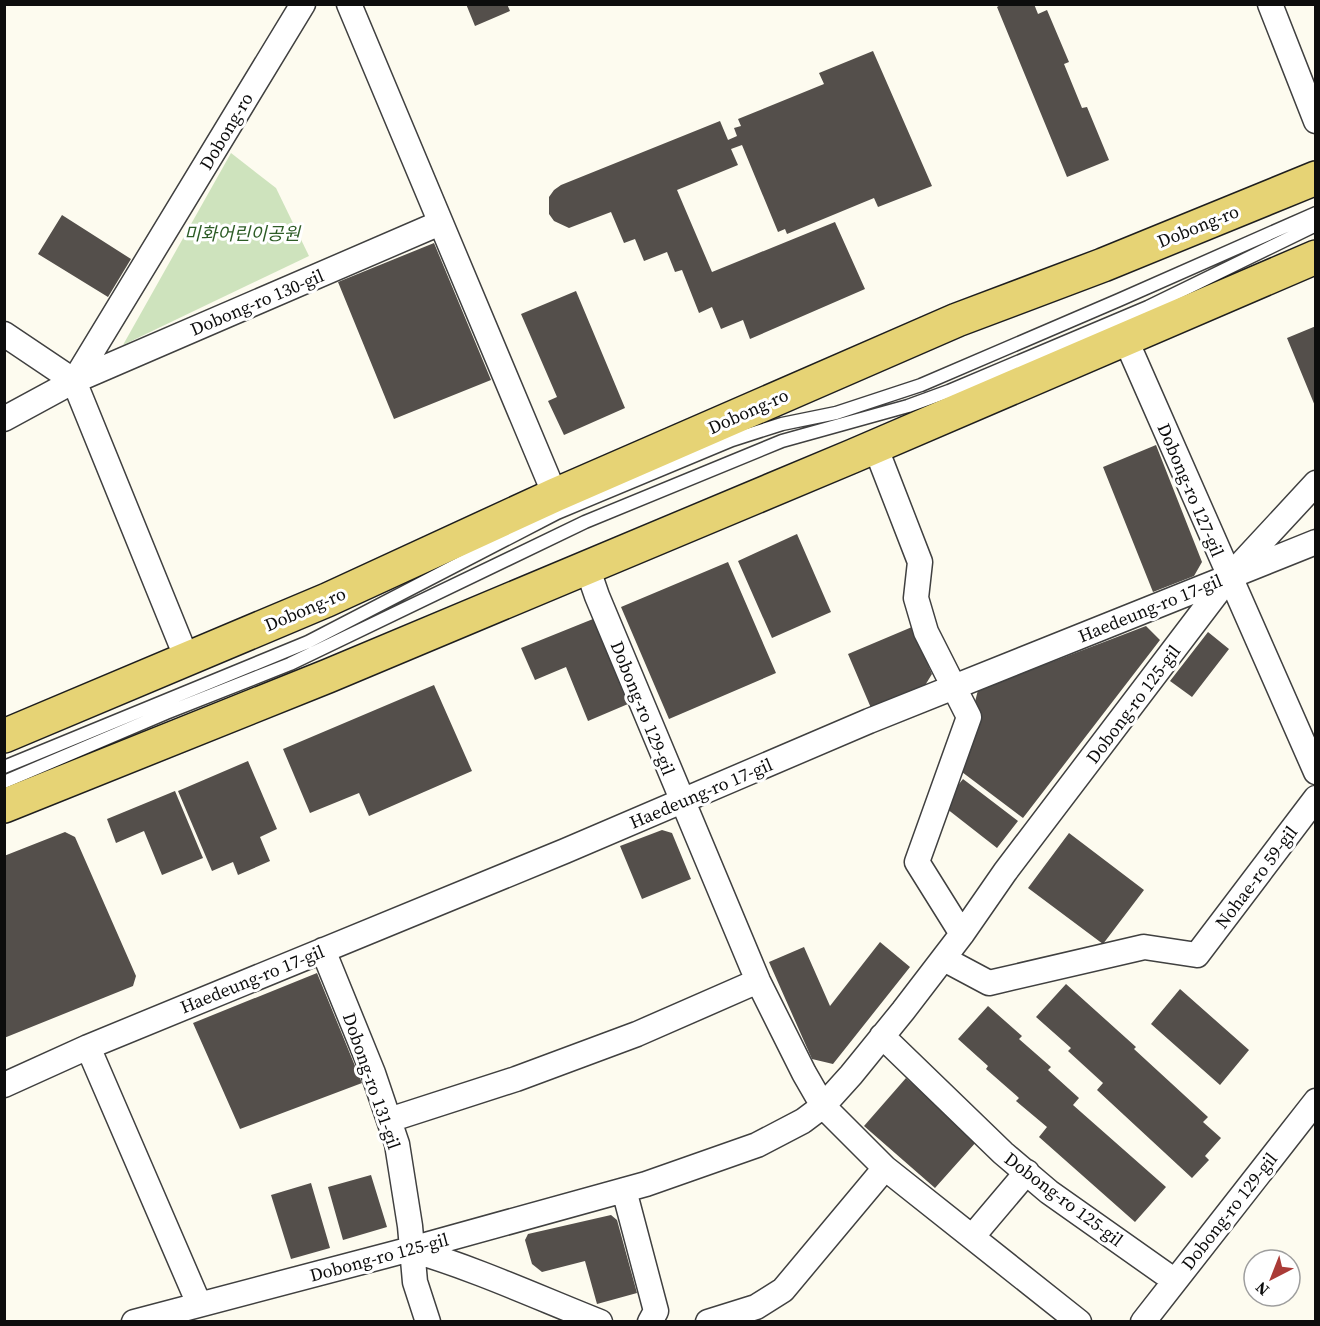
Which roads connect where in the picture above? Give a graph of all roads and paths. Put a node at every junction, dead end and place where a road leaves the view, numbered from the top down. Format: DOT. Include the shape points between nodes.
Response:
graph roads {
  1 [pos="303,4"];
  2 [pos="349,4"];
  3 [pos="1270,4"];
  4 [pos="1316,121"];
  5 [pos="1316,178"];
  6 [pos="1316,213"];
  7 [pos="440,223"];
  8 [pos="1316,225"];
  9 [pos="1316,257"];
  10 [pos="4,334"];
  11 [pos="1125,338"];
  12 [pos="74,381"];
  13 [pos="4,419"];
  14 [pos="875,446"];
  15 [pos="1316,483"];
  16 [pos="555,495"];
  17 [pos="1316,542"];
  18 [pos="587,567"];
  19 [pos="1228,577"];
  20 [pos="187,659"];
  21 [pos="955,686"];
  22 [pos="4,736"];
  23 [pos="4,767"];
  24 [pos="1316,772"];
  25 [pos="4,782"];
  26 [pos="1316,798"];
  27 [pos="682,801"];
  28 [pos="4,806"];
  29 [pos="962,934"];
  30 [pos="323,950"];
  31 [pos="944,958"];
  32 [pos="758,981"];
  33 [pos="882,1036"];
  34 [pos="88,1047"];
  35 [pos="4,1085"];
  36 [pos="1316,1101"];
  37 [pos="823,1106"];
  38 [pos="388,1120"];
  39 [pos="885,1168"];
  40 [pos="1027,1172"];
  41 [pos="624,1190"];
  42 [pos="972,1237"];
  43 [pos="411,1249"];
  44 [pos="1175,1281"];
  45 [pos="199,1304"];
  46 [pos="134,1322"];
  47 [pos="428,1322"];
  48 [pos="600,1322"];
  49 [pos="650,1322"];
  50 [pos="708,1322"];
  51 [pos="1079,1322"];
  52 [pos="1143,1322"];
  1 -- 12 [label="street, Dobong-ro"];
  2 -- 7 [label="street"];
  3 -- 4 [label="street"];
  5 -- 16 [label="main road, Dobong-ro" via="957,320"];
  6 -- 23 [label="lane" via="921,385 836,413 732,440 557,513 308,642"];
  7 -- 12 [label="street, Dobong-ro 130-gil"];
  7 -- 16 [label="street"];
  8 -- 25 [label="lane" via="1148,307 949,391 782,441 585,522 290,663"];
  9 -- 11 [label="main road"];
  10 -- 12 [label="street"];
  11 -- 14 [label="main road"];
  11 -- 19 [label="street, Dobong-ro 127-gil"];
  12 -- 13 [label="street"];
  12 -- 20 [label="street"];
  14 -- 18 [label="main road"];
  14 -- 21 [label="street" via="920,562 916,597 926,632"];
  15 -- 19 [label="street, Dobong-ro 125-gil"];
  16 -- 20 [label="main road, Dobong-ro" via="327,600"];
  17 -- 19 [label="street, Haedeung-ro 17-gil"];
  18 -- 27 [label="street, Dobong-ro 129-gil"];
  18 -- 28 [label="main road"];
  19 -- 21 [label="street, Haedeung-ro 17-gil"];
  19 -- 24 [label="street, Dobong-ro 127-gil"];
  19 -- 29 [label="street, Dobong-ro 125-gil"];
  20 -- 22 [label="main road, Dobong-ro"];
  21 -- 27 [label="street, Haedeung-ro 17-gil"];
  21 -- 29 [label="street" via="969,717 917,861"];
  26 -- 31 [label="street, Nohae-ro 59-gil" via="1197,955 1144,947 989,983"];
  27 -- 30 [label="street, Haedeung-ro 17-gil"];
  27 -- 32 [label="street, Dobong-ro 129-gil"];
  29 -- 31 [label="street, Dobong-ro 125-gil"];
  30 -- 34 [label="street, Haedeung-ro 17-gil"];
  30 -- 38 [label="street, Dobong-ro 131-gil"];
  31 -- 33 [label="street, Dobong-ro 125-gil"];
  32 -- 37 [label="street, Dobong-ro 129-gil"];
  32 -- 38 [label="street" via="638,1034"];
  33 -- 37 [label="street, Dobong-ro 125-gil"];
  33 -- 40 [label="street, Dobong-ro 125-gil"];
  34 -- 35 [label="street, Haedeung-ro 17-gil"];
  34 -- 45 [label="street"];
  36 -- 44 [label="street, Dobong-ro 129-gil"];
  37 -- 39 [label="street, Dobong-ro 129-gil"];
  37 -- 41 [label="street, Dobong-ro 125-gil" via="757,1145"];
  38 -- 43 [label="street, Dobong-ro 131-gil" via="397,1144"];
  39 -- 42 [label="street, Dobong-ro 129-gil"];
  39 -- 50 [label="street" via="783,1290 756,1307"];
  40 -- 42 [label="street"];
  40 -- 44 [label="street, Dobong-ro 125-gil"];
  41 -- 43 [label="street, Dobong-ro 125-gil"];
  41 -- 49 [label="street" via="656,1311"];
  42 -- 51 [label="street, Dobong-ro 129-gil"];
  43 -- 45 [label="street, Dobong-ro 125-gil"];
  43 -- 47 [label="street, Dobong-ro 131-gil" via="415,1282"];
  43 -- 48 [label="street" via="453,1262"];
  44 -- 52 [label="street, Dobong-ro 129-gil"];
  45 -- 46 [label="street, Dobong-ro 125-gil"];
}
